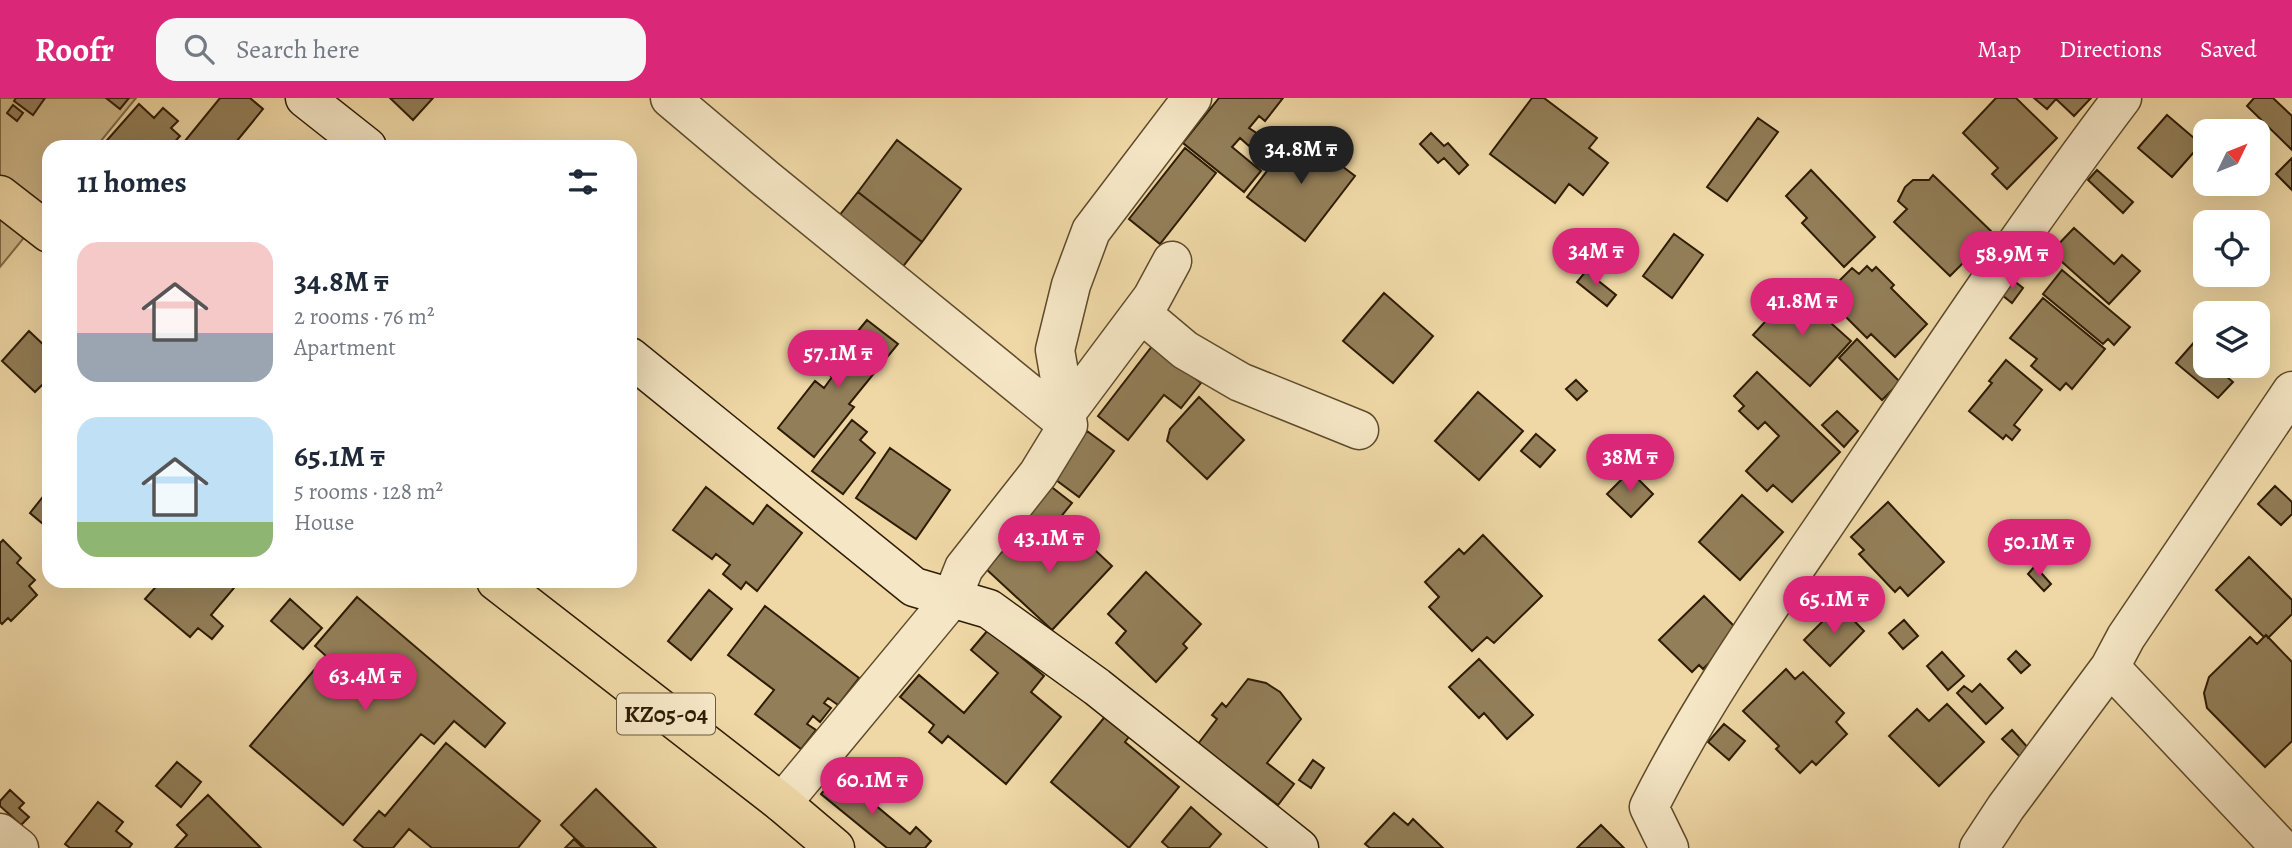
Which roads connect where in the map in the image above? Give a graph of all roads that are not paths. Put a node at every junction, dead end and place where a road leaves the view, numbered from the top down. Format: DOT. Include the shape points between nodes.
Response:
graph roads {
  1 [pos="305,98"];
  2 [pos="670,98"];
  3 [pos="1192,98"];
  4 [pos="2122,98"];
  5 [pos="358,140"];
  6 [pos="0,195"];
  7 [pos="42,228"];
  8 [pos="1172,261"];
  9 [pos="1141,313"];
  10 [pos="637,363"];
  11 [pos="2292,391"];
  12 [pos="1067,419"];
  13 [pos="1359,430"];
  14 [pos="505,588"];
  15 [pos="952,598"];
  16 [pos="2110,667"];
  17 [pos="782,803"];
  18 [pos="0,833"];
  19 [pos="19,848"];
  20 [pos="835,848"];
  21 [pos="1299,848"];
  22 [pos="1668,848"];
  23 [pos="1979,848"];
  24 [pos="2281,848"];
  1 -- 5 [label="street"];
  2 -- 12 [label="street"];
  3 -- 12 [label="street" via="1091,231 1071,285 1055,350"];
  4 -- 22 [label="street" via="2064,174 1742,646 1671,763 1649,807"];
  6 -- 7 [label="main road"];
  8 -- 9 [label="street"];
  9 -- 12 [label="street"];
  9 -- 13 [label="street" via="1185,350 1240,382"];
  10 -- 15 [label="street" via="914,587"];
  11 -- 16 [label="street"];
  12 -- 15 [label="street" via="1038,474 964,568"];
  14 -- 17 [label="main road, KZ05-04"];
  15 -- 17 [label="street"];
  15 -- 21 [label="street" via="989,609 1097,687"];
  16 -- 23 [label="street"];
  16 -- 24 [label="street"];
  17 -- 20 [label="main road, KZ05-04"];
  18 -- 19 [label="street"];
}
